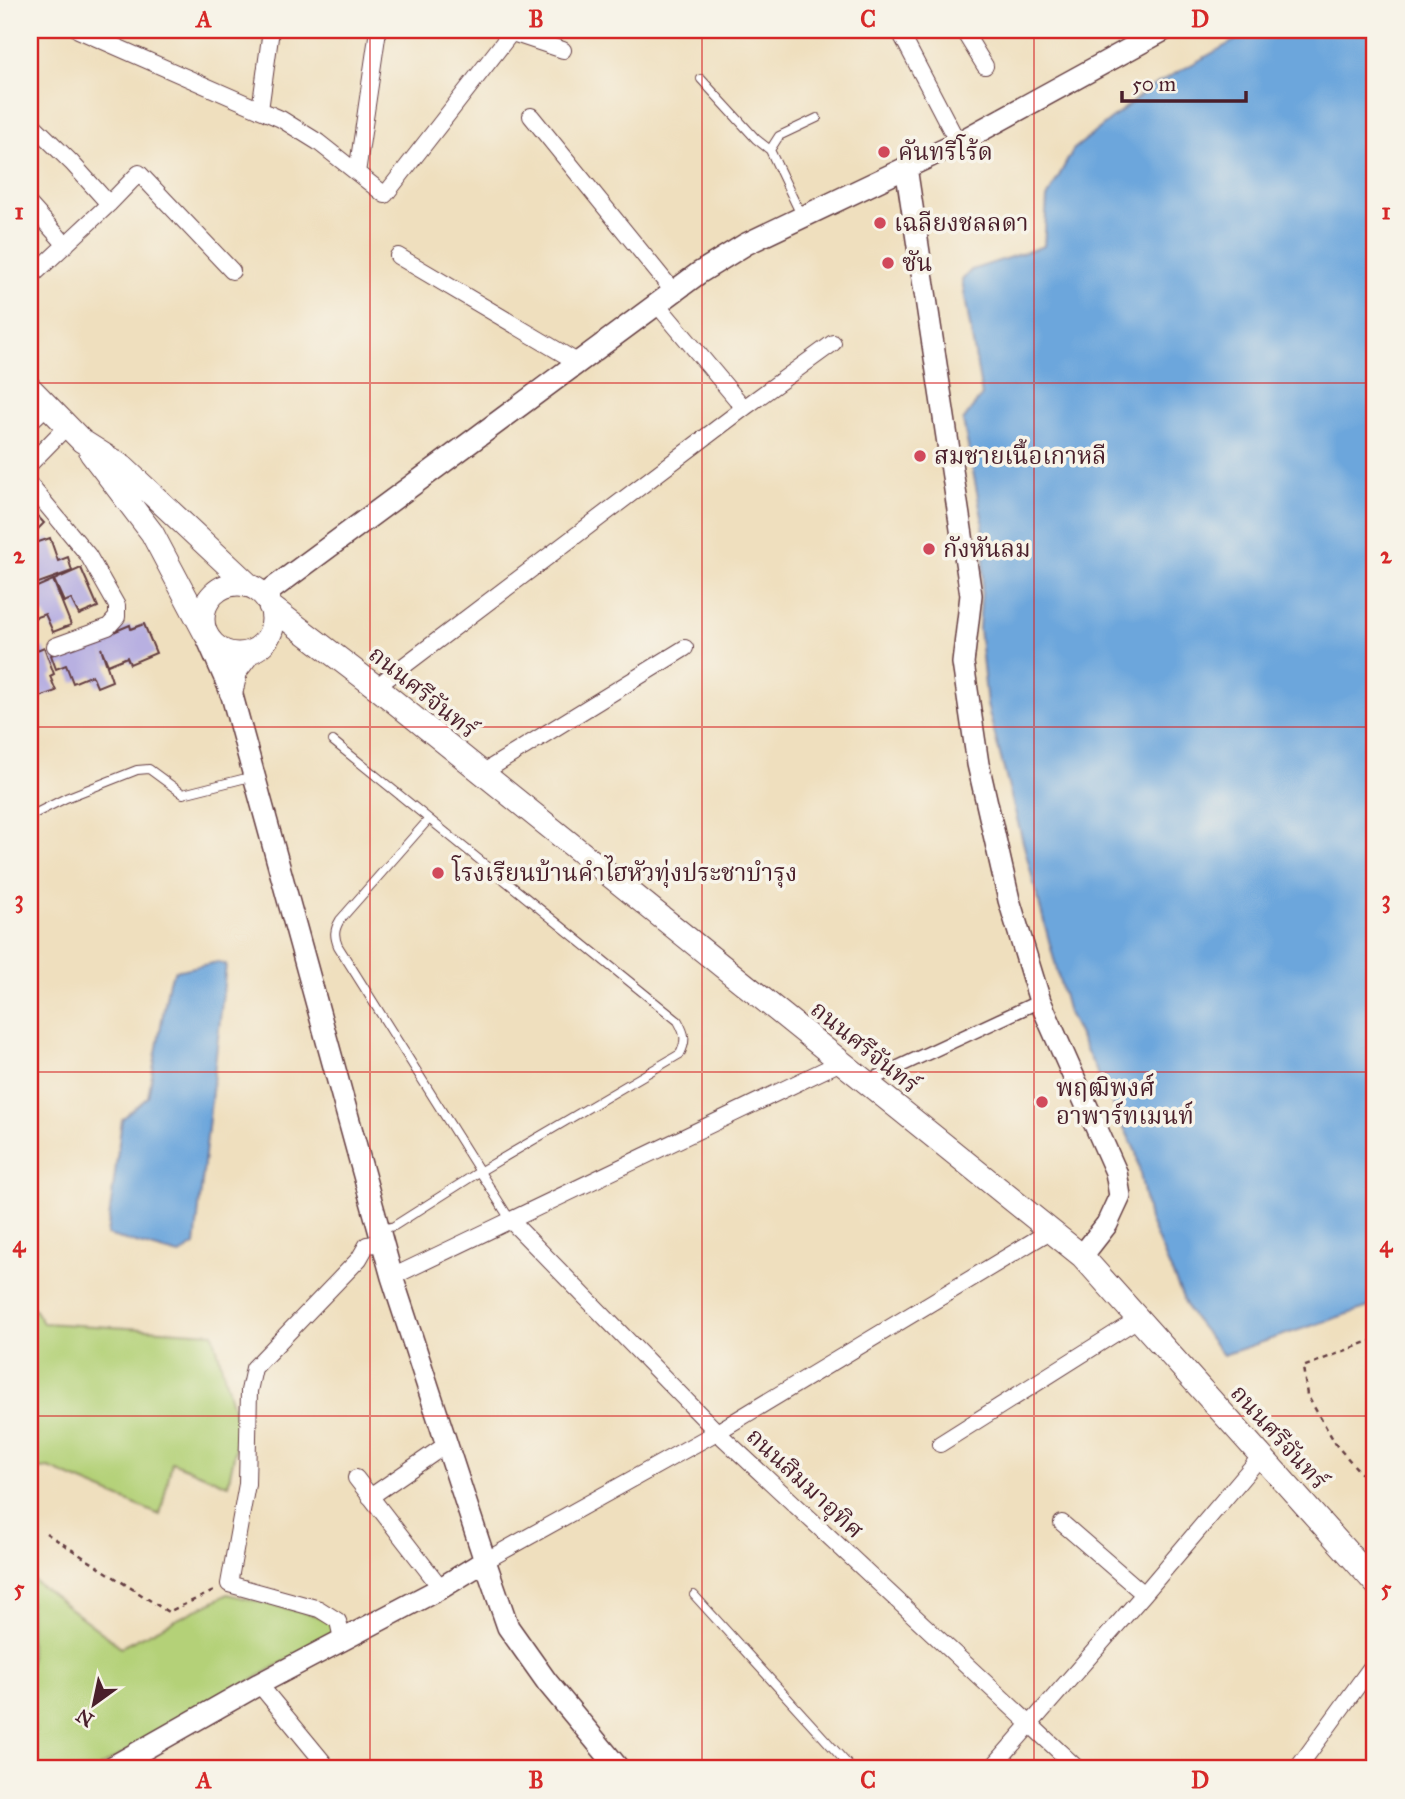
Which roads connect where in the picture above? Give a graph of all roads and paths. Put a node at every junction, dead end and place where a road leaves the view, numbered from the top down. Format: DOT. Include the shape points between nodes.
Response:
graph roads {
  1 [pos="78,30"];
  2 [pos="271,30"];
  3 [pos="377,30"];
  4 [pos="899,30"];
  5 [pos="963,30"];
  6 [pos="1164,30"];
  7 [pos="506,31"];
  8 [pos="563,50"];
  9 [pos="985,66"];
  10 [pos="701,79"];
  11 [pos="260,110"];
  12 [pos="531,116"];
  13 [pos="817,118"];
  14 [pos="30,122"];
  15 [pos="958,143"];
  16 [pos="770,149"];
  17 [pos="906,167"];
  18 [pos="357,173"];
  19 [pos="109,204"];
  20 [pos="30,205"];
  21 [pos="802,217"];
  22 [pos="66,244"];
  23 [pos="398,256"];
  24 [pos="232,271"];
  25 [pos="30,278"];
  26 [pos="664,297"];
  27 [pos="832,342"];
  28 [pos="577,362"];
  29 [pos="30,388"];
  30 [pos="47,406"];
  31 [pos="744,408"];
  32 [pos="30,422"];
  33 [pos="75,434"];
  34 [pos="30,464"];
  35 [pos="30,485"];
  36 [pos="261,596"];
  37 [pos="205,633"];
  38 [pos="270,635"];
  39 [pos="313,638"];
  40 [pos="55,646"];
  41 [pos="685,648"];
  42 [pos="248,654"];
  43 [pos="376,687"];
  44 [pos="231,692"];
  45 [pos="333,741"];
  46 [pos="482,773"];
  47 [pos="254,776"];
  48 [pos="30,816"];
  49 [pos="429,819"];
  50 [pos="1040,1001"];
  51 [pos="841,1062"];
  52 [pos="866,1082"];
  53 [pos="479,1172"];
  54 [pos="511,1221"];
  55 [pos="1050,1231"];
  56 [pos="381,1237"];
  57 [pos="1082,1256"];
  58 [pos="392,1277"];
  59 [pos="1138,1319"];
  60 [pos="1375,1339"];
  61 [pos="717,1432"];
  62 [pos="447,1444"];
  63 [pos="940,1444"];
  64 [pos="1261,1456"];
  65 [pos="356,1478"];
  66 [pos="1375,1489"];
  67 [pos="370,1497"];
  68 [pos="1062,1523"];
  69 [pos="46,1533"];
  70 [pos="485,1560"];
  71 [pos="1374,1581"];
  72 [pos="229,1584"];
  73 [pos="440,1588"];
  74 [pos="1144,1594"];
  75 [pos="694,1595"];
  76 [pos="342,1639"];
  77 [pos="1375,1662"];
  78 [pos="259,1684"];
  79 [pos="1030,1725"];
  80 [pos="109,1769"];
  81 [pos="329,1769"];
  82 [pos="619,1769"];
  83 [pos="852,1769"];
  84 [pos="991,1769"];
  85 [pos="1078,1769"];
  86 [pos="1297,1769"];
  1 -- 11 [label="street"];
  2 -- 11 [label="street"];
  3 -- 18 [label="street"];
  4 -- 15 [label="street"];
  5 -- 9 [label="street"];
  6 -- 15 [label="street"];
  7 -- 8 [label="street"];
  7 -- 18 [label="street" via="385,195"];
  10 -- 16 [label="lane"];
  11 -- 18 [label="street" via="302,130"];
  12 -- 26 [label="street"];
  13 -- 16 [label="lane" via="779,136"];
  14 -- 19 [label="street"];
  15 -- 17 [label="street"];
  16 -- 21 [label="lane"];
  17 -- 21 [label="street"];
  17 -- 50 [label="street" via="971,595 962,663 978,764 1009,900"];
  19 -- 22 [label="street"];
  19 -- 24 [label="street" via="139,173"];
  20 -- 22 [label="street"];
  21 -- 26 [label="street" via="746,244"];
  22 -- 25 [label="street"];
  23 -- 28 [label="street"];
  26 -- 28 [label="street"];
  26 -- 31 [label="street"];
  27 -- 31 [label="street"];
  28 -- 36 [label="street"];
  29 -- 30 [label="main road, ถนนศรีจันทร์"];
  30 -- 32 [label="street"];
  30 -- 33 [label="main road, ถนนศรีจันทร์"];
  31 -- 43 [label="street"];
  33 -- 34 [label="street"];
  33 -- 36 [label="main road, ถนนศรีจันทร์" via="122,467"];
  33 -- 37 [label="main road" via="152,533"];
  35 -- 40 [label="street" via="88,555 117,606 117,617 108,627"];
  36 -- 37 [label="main road" via="239,584 216,591 203,610"];
  36 -- 38 [label="main road" via="273,616"];
  36 -- 39 [label="main road, ถนนศรีจันทร์"];
  37 -- 42 [label="main road" via="218,649"];
  37 -- 44 [label="street"];
  38 -- 39 [label="main road" via="289,631"];
  38 -- 42 [label="main road"];
  39 -- 43 [label="main road, ถนนศรีจันทร์"];
  41 -- 46 [label="street"];
  42 -- 44 [label="main road" via="236,670"];
  43 -- 46 [label="main road, ถนนศรีจันทร์"];
  44 -- 47 [label="street"];
  45 -- 49 [label="lane"];
  46 -- 51 [label="main road, ถนนศรีจันทร์"];
  47 -- 48 [label="lane" via="183,794 149,769 137,770"];
  47 -- 56 [label="street"];
  49 -- 53 [label="lane" via="340,920 334,937"];
  49 -- 53 [label="lane" via="678,1021 685,1033 680,1054"];
  50 -- 52 [label="street"];
  50 -- 57 [label="street" via="1116,1172 1120,1196 1107,1224"];
  51 -- 52 [label="main road, ถนนศรีจันทร์"];
  51 -- 54 [label="street"];
  52 -- 55 [label="main road, ถนนศรีจันทร์"];
  53 -- 54 [label="lane"];
  53 -- 56 [label="lane"];
  54 -- 58 [label="street"];
  54 -- 61 [label="street, ถนนสิมมาอุทิศ"];
  55 -- 57 [label="main road, ถนนศรีจันทร์"];
  55 -- 61 [label="street"];
  56 -- 58 [label="street"];
  56 -- 72 [label="street" via="367,1245 359,1259 254,1368 249,1391 247,1484"];
  57 -- 59 [label="main road, ถนนศรีจันทร์"];
  58 -- 62 [label="street"];
  59 -- 63 [label="street"];
  59 -- 64 [label="main road, ถนนศรีจันทร์"];
  60 -- 66 [label="path" via="1303,1367 1307,1395 1331,1436"];
  61 -- 70 [label="street"];
  61 -- 79 [label="street, ถนนสิมมาอุทิศ"];
  62 -- 67 [label="street"];
  62 -- 70 [label="street"];
  64 -- 71 [label="main road, ถนนศรีจันทร์"];
  64 -- 74 [label="street"];
  65 -- 67 [label="street"];
  67 -- 73 [label="street"];
  68 -- 74 [label="street"];
  69 -- 72 [label="path" via="168,1612"];
  70 -- 73 [label="street"];
  70 -- 82 [label="street" via="508,1627"];
  72 -- 76 [label="street" via="319,1609 338,1621"];
  73 -- 76 [label="street"];
  74 -- 79 [label="street"];
  75 -- 83 [label="lane"];
  76 -- 78 [label="street"];
  77 -- 86 [label="street"];
  78 -- 80 [label="street"];
  78 -- 81 [label="street"];
  79 -- 84 [label="street"];
  79 -- 85 [label="street, ถนนสิมมาอุทิศ"];
}
